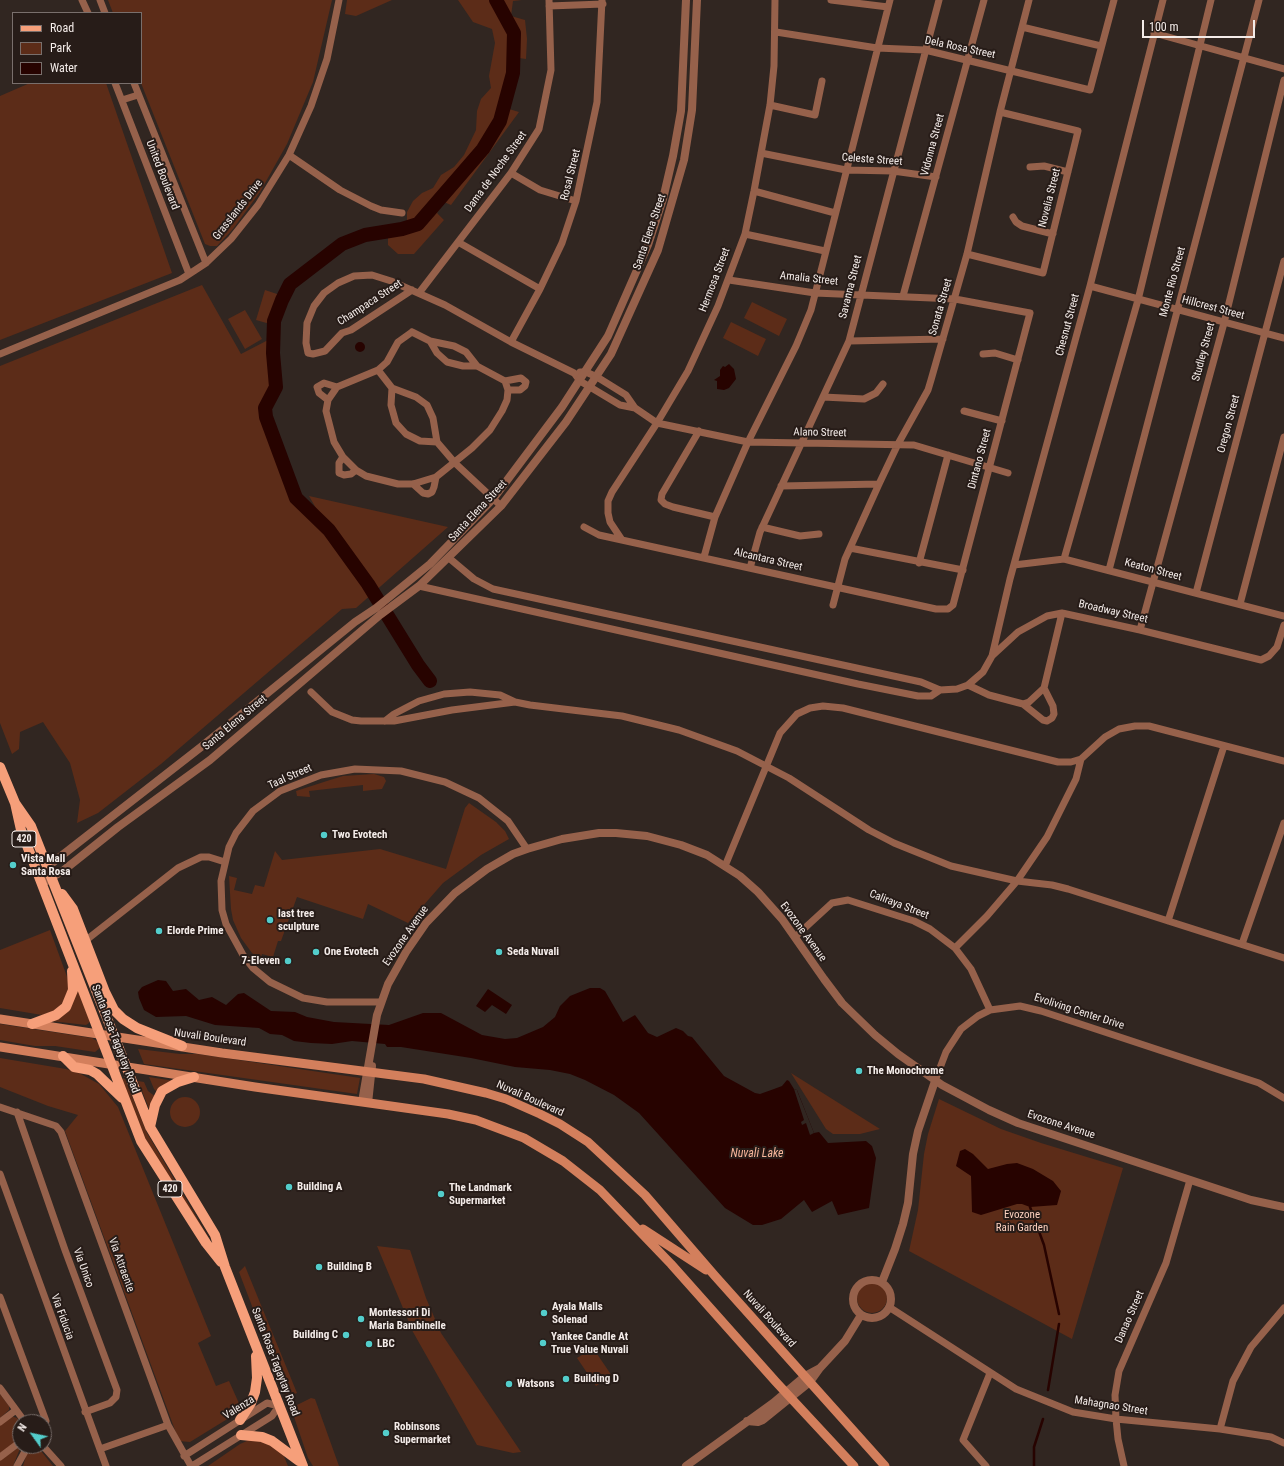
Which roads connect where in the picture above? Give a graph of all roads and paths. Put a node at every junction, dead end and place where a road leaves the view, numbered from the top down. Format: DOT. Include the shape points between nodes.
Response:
graph roads {
  1 [pos="82,0"];
  2 [pos="100,0"];
  3 [pos="338,0"];
  4 [pos="686,0"];
  5 [pos="697,0"];
  6 [pos="775,0"];
  7 [pos="831,0"];
  8 [pos="939,0"];
  9 [pos="984,0"];
  10 [pos="1029,0"];
  11 [pos="1114,0"];
  12 [pos="1163,0"];
  13 [pos="1211,0"];
  14 [pos="1259,0"];
  15 [pos="603,2"];
  16 [pos="549,3"];
  17 [pos="889,4"];
  18 [pos="88,12"];
  19 [pos="105,12"];
  20 [pos="1022,27"];
  21 [pos="776,32"];
  22 [pos="1154,33"];
  23 [pos="1199,45"];
  24 [pos="1101,46"];
  25 [pos="877,48"];
  26 [pos="925,50"];
  27 [pos="1244,57"];
  28 [pos="967,60"];
  29 [pos="1284,68"];
  30 [pos="1011,70"];
  31 [pos="1284,80"];
  32 [pos="822,81"];
  33 [pos="115,84"];
  34 [pos="134,84"];
  35 [pos="138,95"];
  36 [pos="122,100"];
  37 [pos="770,105"];
  38 [pos="1000,112"];
  39 [pos="761,153"];
  40 [pos="289,154"];
  41 [pos="1030,167"];
  42 [pos="846,170"];
  43 [pos="511,172"];
  44 [pos="893,172"];
  45 [pos="1068,172"];
  46 [pos="936,177"];
  47 [pos="754,191"];
  48 [pos="576,201"];
  49 [pos="402,213"];
  50 [pos="835,213"];
  51 [pos="1012,217"];
  52 [pos="745,234"];
  53 [pos="1053,234"];
  54 [pos="458,242"];
  55 [pos="826,251"];
  56 [pos="967,254"];
  57 [pos="1284,261"];
  58 [pos="206,263"];
  59 [pos="189,274"];
  60 [pos="729,280"];
  61 [pos="1090,286"];
  62 [pos="540,289"];
  63 [pos="412,290"];
  64 [pos="419,293"];
  65 [pos="815,293"];
  66 [pos="860,294"];
  67 [pos="904,296"];
  68 [pos="955,299"];
  69 [pos="1138,300"];
  70 [pos="1178,310"];
  71 [pos="1030,313"];
  72 [pos="1224,323"];
  73 [pos="1264,333"];
  74 [pos="1284,338"];
  75 [pos="943,339"];
  76 [pos="430,341"];
  77 [pos="511,342"];
  78 [pos="849,342"];
  79 [pos="0,354"];
  80 [pos="983,354"];
  81 [pos="1018,360"];
  82 [pos="477,366"];
  83 [pos="378,370"];
  84 [pos="586,372"];
  85 [pos="574,373"];
  86 [pos="597,377"];
  87 [pos="505,381"];
  88 [pos="580,381"];
  89 [pos="883,384"];
  90 [pos="337,387"];
  91 [pos="591,387"];
  92 [pos="392,388"];
  93 [pos="508,390"];
  94 [pos="823,397"];
  95 [pos="328,400"];
  96 [pos="635,408"];
  97 [pos="964,411"];
  98 [pos="1002,421"];
  99 [pos="657,423"];
  100 [pos="699,431"];
  101 [pos="1284,437"];
  102 [pos="437,442"];
  103 [pos="748,442"];
  104 [pos="802,444"];
  105 [pos="898,444"];
  106 [pos="948,455"];
  107 [pos="343,457"];
  108 [pos="454,463"];
  109 [pos="990,468"];
  110 [pos="356,470"];
  111 [pos="1008,473"];
  112 [pos="436,477"];
  113 [pos="413,484"];
  114 [pos="878,484"];
  115 [pos="781,486"];
  116 [pos="493,499"];
  117 [pos="501,506"];
  118 [pos="715,517"];
  119 [pos="584,527"];
  120 [pos="762,527"];
  121 [pos="819,534"];
  122 [pos="622,540"];
  123 [pos="850,548"];
  124 [pos="704,557"];
  125 [pos="449,558"];
  126 [pos="1064,559"];
  127 [pos="919,563"];
  128 [pos="1014,565"];
  129 [pos="750,568"];
  130 [pos="963,570"];
  131 [pos="1109,570"];
  132 [pos="1152,581"];
  133 [pos="419,586"];
  134 [pos="838,587"];
  135 [pos="1196,592"];
  136 [pos="388,604"];
  137 [pos="1240,604"];
  138 [pos="833,606"];
  139 [pos="948,609"];
  140 [pos="378,611"];
  141 [pos="1062,613"];
  142 [pos="1284,616"];
  143 [pos="1284,625"];
  144 [pos="1140,630"];
  145 [pos="724,638"];
  146 [pos="720,652"];
  147 [pos="992,656"];
  148 [pos="968,685"];
  149 [pos="1044,688"];
  150 [pos="940,690"];
  151 [pos="311,692"];
  152 [pos="515,702"];
  153 [pos="1023,704"];
  154 [pos="385,721"];
  155 [pos="1224,746"];
  156 [pos="200,747"];
  157 [pos="1081,759"];
  158 [pos="210,760"];
  159 [pos="1284,761"];
  160 [pos="766,766"];
  161 [pos="0,767"];
  162 [pos="15,803"];
  163 [pos="1284,823"];
  164 [pos="527,849"];
  165 [pos="225,862"];
  166 [pos="725,866"];
  167 [pos="47,867"];
  168 [pos="52,879"];
  169 [pos="1017,882"];
  170 [pos="42,884"];
  171 [pos="1168,921"];
  172 [pos="795,937"];
  173 [pos="85,941"];
  174 [pos="1242,944"];
  175 [pos="67,947"];
  176 [pos="955,948"];
  177 [pos="1284,958"];
  178 [pos="94,962"];
  179 [pos="95,988"];
  180 [pos="380,1002"];
  181 [pos="990,1010"];
  182 [pos="0,1019"];
  183 [pos="32,1024"];
  184 [pos="101,1035"];
  185 [pos="114,1037"];
  186 [pos="182,1046"];
  187 [pos="0,1047"];
  188 [pos="63,1056"];
  189 [pos="112,1063"];
  190 [pos="125,1065"];
  191 [pos="369,1073"];
  192 [pos="194,1077"];
  193 [pos="935,1081"];
  194 [pos="1284,1098"];
  195 [pos="365,1102"];
  196 [pos="126,1104"];
  197 [pos="0,1108"];
  198 [pos="17,1112"];
  199 [pos="150,1127"];
  200 [pos="0,1174"];
  201 [pos="1190,1180"];
  202 [pos="1284,1207"];
  203 [pos="631,1221"];
  204 [pos="225,1267"];
  205 [pos="715,1276"];
  206 [pos="882,1282"];
  207 [pos="0,1297"];
  208 [pos="889,1307"];
  209 [pos="1284,1308"];
  210 [pos="861,1315"];
  211 [pos="255,1344"];
  212 [pos="990,1373"];
  213 [pos="807,1379"];
  214 [pos="0,1388"];
  215 [pos="788,1395"];
  216 [pos="279,1406"];
  217 [pos="16,1410"];
  218 [pos="85,1412"];
  219 [pos="19,1414"];
  220 [pos="43,1414"];
  221 [pos="1116,1419"];
  222 [pos="240,1420"];
  223 [pos="0,1422"];
  224 [pos="168,1425"];
  225 [pos="1220,1429"];
  226 [pos="241,1435"];
  227 [pos="1284,1442"];
  228 [pos="12,1448"];
  229 [pos="100,1449"];
  230 [pos="24,1454"];
  231 [pos="51,1454"];
  232 [pos="184,1456"];
  233 [pos="0,1457"];
  234 [pos="302,1465"];
  235 [pos="17,1466"];
  236 [pos="61,1466"];
  237 [pos="106,1466"];
  238 [pos="192,1466"];
  239 [pos="686,1466"];
  240 [pos="854,1466"];
  241 [pos="885,1466"];
  242 [pos="986,1466"];
  243 [pos="1124,1466"];
  1 -- 18 [label="street"];
  2 -- 19 [label="street"];
  3 -- 40 [label="street, Grasslands Drive" via="328,59 311,106"];
  4 -- 84 [label="street, Santa Elena Street" via="681,111 663,199 648,245 611,329"];
  5 -- 86 [label="street, Santa Elena Street" via="692,110 684,160 673,202 658,250 611,354"];
  6 -- 21 [label="street, Hermosa Street"];
  7 -- 17 [label="street"];
  8 -- 26 [label="street, Savanna Street"];
  9 -- 28 [label="street, Vidonna Street"];
  10 -- 20 [label="street, Sonata Street"];
  11 -- 24 [label="street"];
  12 -- 22 [label="street, Chesnut Street"];
  13 -- 23 [label="street"];
  14 -- 27 [label="street, Monte Rio Street"];
  15 -- 16 [label="street"];
  15 -- 48 [label="street, Rosal Street" via="597,102"];
  16 -- 43 [label="street, Dama de Noche Street" via="551,70 539,129"];
  17 -- 25 [label="street"];
  20 -- 24 [label="street"];
  20 -- 30 [label="street, Sonata Street"];
  21 -- 25 [label="street, Dela Rosa Street"];
  21 -- 37 [label="street, Hermosa Street"];
  22 -- 23 [label="street"];
  22 -- 61 [label="street, Chesnut Street"];
  23 -- 27 [label="street"];
  23 -- 69 [label="street"];
  24 -- 30 [label="street, Dela Rosa Street" via="1090,90"];
  25 -- 26 [label="street, Dela Rosa Street"];
  25 -- 42 [label="street"];
  26 -- 28 [label="street, Dela Rosa Street"];
  26 -- 44 [label="street, Savanna Street"];
  27 -- 29 [label="street"];
  27 -- 70 [label="street, Monte Rio Street"];
  28 -- 30 [label="street, Dela Rosa Street"];
  28 -- 46 [label="street, Vidonna Street"];
  30 -- 38 [label="street, Sonata Street"];
  31 -- 72 [label="street, Studley Street"];
  32 -- 37 [label="street" via="815,116"];
  33 -- 36 [label="street, United Boulevard"];
  34 -- 35 [label="street, United Boulevard"];
  35 -- 36 [label="street"];
  35 -- 58 [label="street, United Boulevard"];
  36 -- 59 [label="street, United Boulevard"];
  37 -- 39 [label="street, Hermosa Street"];
  38 -- 45 [label="street, Novelia Street" via="1078,131"];
  38 -- 56 [label="street, Sonata Street"];
  39 -- 42 [label="street, Celeste Street"];
  39 -- 47 [label="street, Hermosa Street"];
  40 -- 49 [label="street" via="340,190 371,206"];
  40 -- 58 [label="street, Grasslands Drive" via="276,179 241,227"];
  41 -- 45 [label="street" via="1044,166"];
  42 -- 44 [label="street, Celeste Street"];
  42 -- 50 [label="street"];
  43 -- 48 [label="street" via="540,190"];
  43 -- 54 [label="street, Dama de Noche Street"];
  44 -- 46 [label="street, Celeste Street"];
  44 -- 66 [label="street, Savanna Street"];
  45 -- 53 [label="street, Novelia Street"];
  46 -- 67 [label="street, Vidonna Street"];
  47 -- 50 [label="street"];
  47 -- 52 [label="street, Hermosa Street"];
  48 -- 62 [label="street, Rosal Street" via="562,243"];
  50 -- 55 [label="street"];
  51 -- 53 [label="street" via="1022,226"];
  52 -- 55 [label="street"];
  52 -- 60 [label="street, Hermosa Street"];
  53 -- 56 [label="street, Novelia Street" via="1043,273"];
  54 -- 62 [label="street"];
  54 -- 64 [label="street, Dama de Noche Street"];
  55 -- 65 [label="street"];
  56 -- 68 [label="street, Sonata Street"];
  57 -- 73 [label="street, Oregon Street"];
  58 -- 59 [label="street, Grasslands Drive"];
  59 -- 79 [label="street, Grasslands Drive" via="170,285"];
  60 -- 65 [label="street, Amalia Street"];
  60 -- 99 [label="street, Hermosa Street" via="688,370"];
  61 -- 69 [label="street, Hillcrest Street"];
  61 -- 128 [label="street, Chesnut Street"];
  62 -- 77 [label="street, Rosal Street"];
  63 -- 63 [label="street, Champaca Street" via="372,275 354,276 338,283 324,292 314,306 307,323 308,353 325,351 342,333 351,330"];
  63 -- 64 [label="street"];
  64 -- 77 [label="street"];
  65 -- 66 [label="street, Amalia Street"];
  65 -- 103 [label="street" via="805,328"];
  66 -- 67 [label="street, Amalia Street"];
  66 -- 78 [label="street, Savanna Street"];
  67 -- 68 [label="street, Amalia Street"];
  68 -- 71 [label="street, Amalia Street"];
  68 -- 75 [label="street, Sonata Street"];
  69 -- 70 [label="street, Hillcrest Street"];
  69 -- 126 [label="street"];
  70 -- 72 [label="street, Hillcrest Street"];
  70 -- 131 [label="street, Monte Rio Street"];
  71 -- 81 [label="street, Dintano Street"];
  72 -- 73 [label="street, Hillcrest Street"];
  72 -- 132 [label="street, Studley Street"];
  73 -- 74 [label="street, Hillcrest Street"];
  73 -- 135 [label="street, Oregon Street"];
  75 -- 78 [label="street"];
  75 -- 105 [label="street, Sonata Street" via="928,390"];
  76 -- 82 [label="street" via="454,346 466,352"];
  76 -- 82 [label="street" via="437,353 447,362"];
  76 -- 83 [label="street" via="412,332 398,342 388,362"];
  77 -- 85 [label="street"];
  78 -- 94 [label="street, Savanna Street"];
  80 -- 81 [label="street" via="995,353"];
  81 -- 98 [label="street, Dintano Street"];
  82 -- 87 [label="street"];
  83 -- 90 [label="street"];
  83 -- 92 [label="street"];
  84 -- 85 [label="street"];
  84 -- 86 [label="street"];
  84 -- 88 [label="street, Santa Elena Street"];
  85 -- 88 [label="street"];
  86 -- 91 [label="street, Santa Elena Street"];
  86 -- 96 [label="street" via="626,395"];
  87 -- 93 [label="street"];
  87 -- 93 [label="street" via="522,378 526,382 520,390"];
  88 -- 91 [label="street"];
  88 -- 116 [label="street, Santa Elena Street"];
  89 -- 94 [label="street" via="876,393 864,399"];
  90 -- 95 [label="street"];
  90 -- 95 [label="street" via="324,383 317,387 319,394"];
  91 -- 96 [label="street" via="620,404"];
  91 -- 117 [label="street, Santa Elena Street"];
  92 -- 102 [label="street" via="416,397 427,406 433,418"];
  92 -- 102 [label="street" via="390,405 396,423 406,434 420,441"];
  93 -- 108 [label="street" via="507,400 490,430"];
  94 -- 104 [label="street, Savanna Street"];
  95 -- 107 [label="street" via="326,411 329,427"];
  96 -- 99 [label="street, Alano Street"];
  97 -- 98 [label="street"];
  98 -- 109 [label="street, Dintano Street"];
  99 -- 100 [label="street, Alano Street"];
  99 -- 122 [label="street, Hermosa Street" via="608,501 610,522"];
  100 -- 103 [label="street, Alano Street"];
  100 -- 118 [label="street" via="662,494 661,500 673,508"];
  101 -- 137 [label="street"];
  102 -- 108 [label="street"];
  103 -- 104 [label="street, Alano Street"];
  103 -- 118 [label="street"];
  104 -- 105 [label="street, Alano Street"];
  104 -- 115 [label="street, Savanna Street"];
  105 -- 106 [label="street, Alano Street" via="914,445"];
  105 -- 114 [label="street, Sonata Street"];
  106 -- 109 [label="street, Alano Street"];
  106 -- 127 [label="street"];
  107 -- 110 [label="street"];
  107 -- 110 [label="street" via="339,463 339,473 350,474"];
  108 -- 112 [label="street"];
  108 -- 116 [label="street"];
  109 -- 111 [label="street, Alano Street"];
  109 -- 130 [label="street, Dintano Street"];
  110 -- 113 [label="street" via="383,481"];
  112 -- 113 [label="street"];
  112 -- 113 [label="street" via="434,488 428,494"];
  114 -- 115 [label="street"];
  114 -- 123 [label="street, Sonata Street"];
  115 -- 120 [label="street, Savanna Street"];
  116 -- 117 [label="street"];
  116 -- 136 [label="street, Santa Elena Street"];
  117 -- 125 [label="street, Santa Elena Street"];
  118 -- 124 [label="street"];
  119 -- 122 [label="street, Alcantara Street" via="599,535"];
  120 -- 121 [label="street" via="800,536"];
  120 -- 129 [label="street, Savanna Street"];
  122 -- 124 [label="street, Alcantara Street"];
  123 -- 127 [label="street"];
  123 -- 134 [label="street, Sonata Street"];
  124 -- 129 [label="street, Alcantara Street"];
  125 -- 133 [label="street, Santa Elena Street"];
  125 -- 145 [label="street" via="474,579 493,589"];
  126 -- 128 [label="street, Keaton Street"];
  126 -- 131 [label="street, Keaton Street"];
  127 -- 130 [label="street"];
  128 -- 147 [label="street, Chesnut Street"];
  129 -- 134 [label="street, Alcantara Street"];
  130 -- 139 [label="street, Dintano Street" via="956,599"];
  131 -- 132 [label="street, Keaton Street"];
  132 -- 135 [label="street, Keaton Street"];
  132 -- 144 [label="street, Studley Street"];
  133 -- 136 [label="street, Santa Elena Street"];
  133 -- 146 [label="street, Broadway Street"];
  134 -- 138 [label="street, Sonata Street"];
  134 -- 139 [label="street, Alcantara Street" via="936,609"];
  135 -- 137 [label="street, Keaton Street"];
  136 -- 140 [label="street, Santa Elena Street"];
  137 -- 142 [label="street, Keaton Street"];
  140 -- 156 [label="street, Santa Elena Street" via="355,622"];
  140 -- 158 [label="street, Santa Elena Street"];
  141 -- 144 [label="street, Broadway Street"];
  141 -- 147 [label="street, Broadway Street" via="1047,616 1029,625"];
  141 -- 149 [label="street"];
  143 -- 144 [label="street, Broadway Street" via="1277,647 1261,660"];
  145 -- 146 [label="street"];
  145 -- 150 [label="street" via="921,682"];
  146 -- 150 [label="street, Broadway Street" via="918,696 931,696"];
  147 -- 148 [label="street, Broadway Street" via="983,672"];
  148 -- 150 [label="street, Broadway Street" via="957,689"];
  148 -- 153 [label="street" via="989,695"];
  149 -- 153 [label="street" via="1029,702"];
  149 -- 153 [label="street" via="1053,706 1052,718 1043,720"];
  151 -- 154 [label="street" via="332,712 352,720"];
  152 -- 154 [label="street"];
  152 -- 154 [label="street" via="500,695 484,692 444,694 419,701"];
  152 -- 160 [label="street" via="622,716 654,723 715,742"];
  155 -- 157 [label="street" via="1149,726 1135,726 1119,729 1105,737"];
  155 -- 159 [label="street"];
  155 -- 171 [label="street"];
  156 -- 158 [label="street"];
  156 -- 167 [label="street, Santa Elena Street"];
  157 -- 160 [label="street" via="1066,762 1043,760 843,708 823,706 797,714 788,723 780,733"];
  157 -- 169 [label="street" via="1076,779 1047,837"];
  158 -- 168 [label="street, Santa Elena Street"];
  160 -- 166 [label="street"];
  160 -- 169 [label="street" via="894,843 951,866"];
  161 -- 162 [label="main road, Santa Rosa-Tagaytay Road / 420"];
  162 -- 167 [label="main road, Santa Rosa-Tagaytay Road / 420" via="31,826"];
  162 -- 170 [label="main road, Santa Rosa-Tagaytay Road / 420" via="21,830"];
  163 -- 174 [label="street"];
  164 -- 165 [label="street, Taal Street" via="508,821 468,791 412,772 355,769 310,778 269,798 244,821 229,847"];
  164 -- 166 [label="street, Evozone Avenue" via="576,836 616,833 648,836 681,845"];
  164 -- 180 [label="street, Evozone Avenue" via="513,854 480,874 436,911 406,952"];
  165 -- 173 [label="street" via="201,857 178,868"];
  165 -- 180 [label="street, Taal Street" via="221,881 222,910 226,924 242,955 262,976 290,993 314,1000"];
  166 -- 172 [label="street, Evozone Avenue" via="758,892"];
  167 -- 168 [label="main road, Santa Rosa-Tagaytay Road / 420"];
  168 -- 170 [label="street, Santa Elena Street"];
  168 -- 173 [label="main road" via="73,909"];
  168 -- 179 [label="main road, Santa Rosa-Tagaytay Road / 420"];
  169 -- 171 [label="street" via="1052,885"];
  169 -- 176 [label="street"];
  170 -- 175 [label="main road, Santa Rosa-Tagaytay Road / 420"];
  171 -- 174 [label="street"];
  172 -- 176 [label="street, Caliraya Street" via="832,903 848,900 914,921 930,929"];
  172 -- 193 [label="street, Evozone Avenue" via="842,1003 881,1040"];
  173 -- 178 [label="main road"];
  174 -- 177 [label="street"];
  175 -- 183 [label="main road" via="73,984 70,1001 61,1012"];
  175 -- 184 [label="main road, Santa Rosa-Tagaytay Road / 420"];
  176 -- 181 [label="street, Caliraya Street" via="972,969"];
  178 -- 179 [label="main road"];
  178 -- 186 [label="main road" via="118,1015 137,1028"];
  179 -- 185 [label="main road, Santa Rosa-Tagaytay Road / 420"];
  180 -- 191 [label="street, Evozone Avenue" via="371,1047"];
  181 -- 193 [label="street, Evoliving Center Drive" via="969,1022 956,1035 946,1052"];
  181 -- 194 [label="street, Evoliving Center Drive" via="1020,1006 1036,1009 1259,1083"];
  182 -- 183 [label="main road, Nuvali Boulevard"];
  183 -- 184 [label="main road, Nuvali Boulevard"];
  184 -- 185 [label="main road, Nuvali Boulevard"];
  184 -- 189 [label="main road, Santa Rosa-Tagaytay Road / 420"];
  185 -- 186 [label="main road, Nuvali Boulevard"];
  185 -- 190 [label="main road, Santa Rosa-Tagaytay Road / 420"];
  186 -- 191 [label="main road, Nuvali Boulevard"];
  187 -- 188 [label="main road"];
  188 -- 189 [label="main road"];
  188 -- 196 [label="main road" via="74,1067 98,1074"];
  189 -- 190 [label="main road"];
  189 -- 196 [label="main road, Santa Rosa-Tagaytay Road / 420"];
  190 -- 192 [label="main road"];
  190 -- 199 [label="main road, Santa Rosa-Tagaytay Road / 420"];
  191 -- 195 [label="street, Evozone Avenue"];
  191 -- 205 [label="main road, Nuvali Boulevard" via="424,1079 486,1093 506,1099 560,1124 588,1142 627,1177"];
  192 -- 195 [label="main road"];
  192 -- 199 [label="main road" via="162,1091 155,1105"];
  193 -- 201 [label="street, Evozone Avenue" via="1018,1123"];
  193 -- 206 [label="street, Evoliving Center Drive" via="918,1131 903,1224"];
  195 -- 203 [label="main road" via="476,1120 524,1138 577,1171"];
  196 -- 204 [label="main road, Santa Rosa-Tagaytay Road / 420" via="147,1153 206,1243"];
  197 -- 198 [label="street, Via Attraente"];
  198 -- 218 [label="street, Via Unico" via="65,1250 118,1390 116,1398 110,1403"];
  198 -- 224 [label="street, Via Attraente" via="56,1126 61,1132"];
  199 -- 204 [label="main road, Santa Rosa-Tagaytay Road / 420" via="215,1235"];
  200 -- 218 [label="street, Via Fiducia"];
  201 -- 202 [label="street, Evozone Avenue" via="1251,1200"];
  201 -- 221 [label="street, Danao Street" via="1166,1263 1119,1371 1115,1395"];
  203 -- 205 [label="main road"];
  203 -- 215 [label="main road"];
  204 -- 211 [label="main road, Santa Rosa-Tagaytay Road / 420"];
  205 -- 213 [label="main road, Nuvali Boulevard"];
  206 -- 208 [label="street" via="891,1293"];
  206 -- 210 [label="street" via="868,1279 855,1289 853,1304"];
  207 -- 220 [label="street"];
  208 -- 210 [label="street" via="879,1317 867,1318"];
  208 -- 212 [label="street, Mahagnao Street"];
  209 -- 225 [label="street" via="1251,1347 1234,1381"];
  210 -- 213 [label="street" via="845,1341"];
  211 -- 216 [label="main road, Santa Rosa-Tagaytay Road / 420"];
  211 -- 222 [label="main road" via="255,1392"];
  212 -- 221 [label="street, Mahagnao Street" via="1016,1389 1073,1412"];
  212 -- 242 [label="street" via="963,1440"];
  213 -- 215 [label="street"];
  213 -- 241 [label="main road, Nuvali Boulevard"];
  214 -- 217 [label="street"];
  215 -- 239 [label="street" via="747,1421"];
  215 -- 240 [label="main road"];
  216 -- 222 [label="street, Valenza" via="267,1404"];
  216 -- 226 [label="street" via="272,1416"];
  216 -- 234 [label="main road, Santa Rosa-Tagaytay Road / 420"];
  217 -- 219 [label="street"];
  217 -- 223 [label="street"];
  218 -- 229 [label="street, Via Fiducia"];
  221 -- 225 [label="street, Mahagnao Street"];
  221 -- 243 [label="street, Danao Street"];
  222 -- 232 [label="street, Valenza"];
  224 -- 229 [label="street"];
  224 -- 232 [label="street, Via Attraente"];
  225 -- 227 [label="street, Mahagnao Street" via="1271,1437"];
  226 -- 234 [label="main road" via="272,1441"];
  226 -- 238 [label="street"];
  228 -- 233 [label="street"];
  229 -- 237 [label="street, Via Fiducia"];
  230 -- 235 [label="street"];
  231 -- 236 [label="street"];
  232 -- 238 [label="street, Via Attraente"];
}
